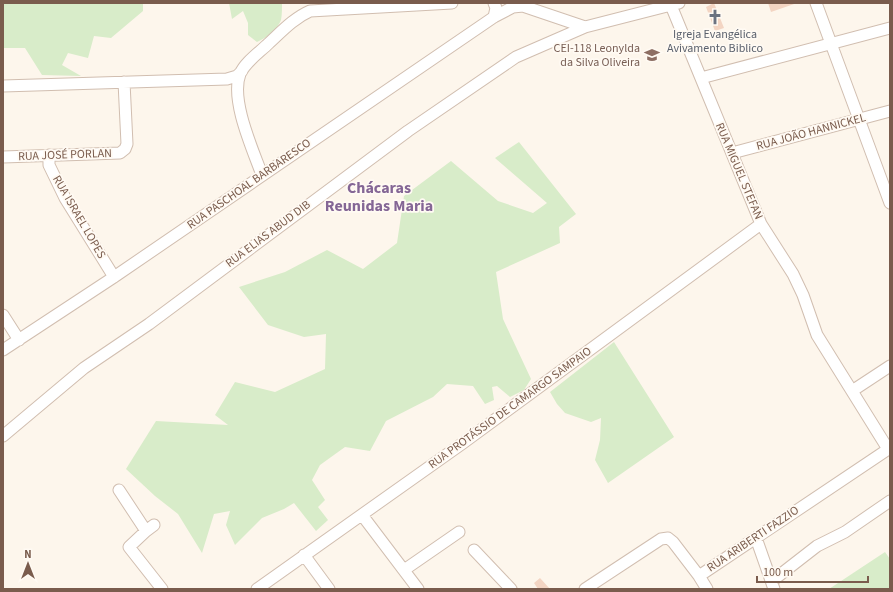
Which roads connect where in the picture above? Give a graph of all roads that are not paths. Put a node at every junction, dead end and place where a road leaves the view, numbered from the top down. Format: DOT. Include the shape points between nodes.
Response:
graph roads {
  1 [pos="452,3"];
  2 [pos="494,3"];
  3 [pos="510,3"];
  4 [pos="816,3"];
  5 [pos="673,4"];
  6 [pos="335,6"];
  7 [pos="523,6"];
  8 [pos="494,16"];
  9 [pos="585,27"];
  10 [pos="890,28"];
  11 [pos="831,44"];
  12 [pos="701,78"];
  13 [pos="240,79"];
  14 [pos="124,82"];
  15 [pos="3,86"];
  16 [pos="890,111"];
  17 [pos="859,119"];
  18 [pos="732,153"];
  19 [pos="49,155"];
  20 [pos="3,157"];
  21 [pos="262,175"];
  22 [pos="889,197"];
  23 [pos="761,224"];
  24 [pos="114,277"];
  25 [pos="3,315"];
  26 [pos="19,340"];
  27 [pos="3,350"];
  28 [pos="890,366"];
  29 [pos="852,391"];
  30 [pos="3,436"];
  31 [pos="889,448"];
  32 [pos="119,490"];
  33 [pos="890,501"];
  34 [pos="362,515"];
  35 [pos="459,532"];
  36 [pos="756,538"];
  37 [pos="474,550"];
  38 [pos="304,555"];
  39 [pos="404,570"];
  40 [pos="699,576"];
  41 [pos="773,585"];
  42 [pos="162,589"];
  43 [pos="257,589"];
  44 [pos="329,589"];
  45 [pos="418,589"];
  46 [pos="511,589"];
  47 [pos="586,589"];
  48 [pos="707,589"];
  1 -- 6 [label="street"];
  2 -- 8 [label="street"];
  3 -- 7 [label="street"];
  4 -- 11 [label="street"];
  5 -- 9 [label="street, RUA ELIAS ABUD DIB"];
  5 -- 12 [label="street, RUA MIGUEL STEFAN"];
  6 -- 13 [label="street" via="310,11 293,21 254,57"];
  7 -- 8 [label="street, RUA PASCHOAL BARBARESCO" via="513,7"];
  7 -- 9 [label="street"];
  8 -- 21 [label="street, RUA PASCHOAL BARBARESCO"];
  9 -- 30 [label="street, RUA ELIAS ABUD DIB" via="516,57 408,131 148,324 84,368"];
  10 -- 11 [label="street"];
  11 -- 12 [label="street"];
  11 -- 17 [label="street"];
  12 -- 18 [label="street, RUA MIGUEL STEFAN"];
  13 -- 14 [label="street" via="234,77"];
  13 -- 21 [label="street" via="240,110"];
  14 -- 15 [label="street"];
  14 -- 19 [label="street, RUA JOSÉ PORLAN" via="127,144 125,149 120,153"];
  16 -- 17 [label="street, RUA JOÃO HANNICKEL"];
  17 -- 18 [label="street, RUA JOÃO HANNICKEL"];
  17 -- 22 [label="street"];
  18 -- 23 [label="street, RUA MIGUEL STEFAN"];
  19 -- 20 [label="street, RUA JOSÉ PORLAN"];
  19 -- 24 [label="street, RUA ISRAEL LOPES" via="50,165 65,198"];
  21 -- 24 [label="street, RUA PASCHOAL BARBARESCO"];
  23 -- 29 [label="street, RUA MIGUEL STEFAN" via="793,274 817,335"];
  23 -- 34 [label="street, RUA PROTÁSSIO DE CAMARGO SAMPAIO"];
  24 -- 26 [label="street, RUA PASCHOAL BARBARESCO"];
  25 -- 26 [label="street"];
  26 -- 27 [label="street, RUA PASCHOAL BARBARESCO"];
  28 -- 29 [label="street"];
  29 -- 31 [label="street, RUA MIGUEL STEFAN"];
  31 -- 36 [label="street, RUA ARIBERTI FAZZIO"];
  32 -- 42 [label="street" via="150,528 129,547"];
  33 -- 41 [label="street" via="845,532 817,546"];
  34 -- 38 [label="street, RUA PROTÁSSIO DE CAMARGO SAMPAIO"];
  34 -- 39 [label="street"];
  35 -- 39 [label="street"];
  36 -- 40 [label="street, RUA ARIBERTI FAZZIO"];
  36 -- 41 [label="street"];
  37 -- 46 [label="street"];
  38 -- 43 [label="street, RUA PROTÁSSIO DE CAMARGO SAMPAIO"];
  38 -- 44 [label="street"];
  39 -- 45 [label="street"];
  40 -- 47 [label="street, RUA ARIBERTI FAZZIO" via="668,538 661,539"];
  40 -- 48 [label="street"];
}
